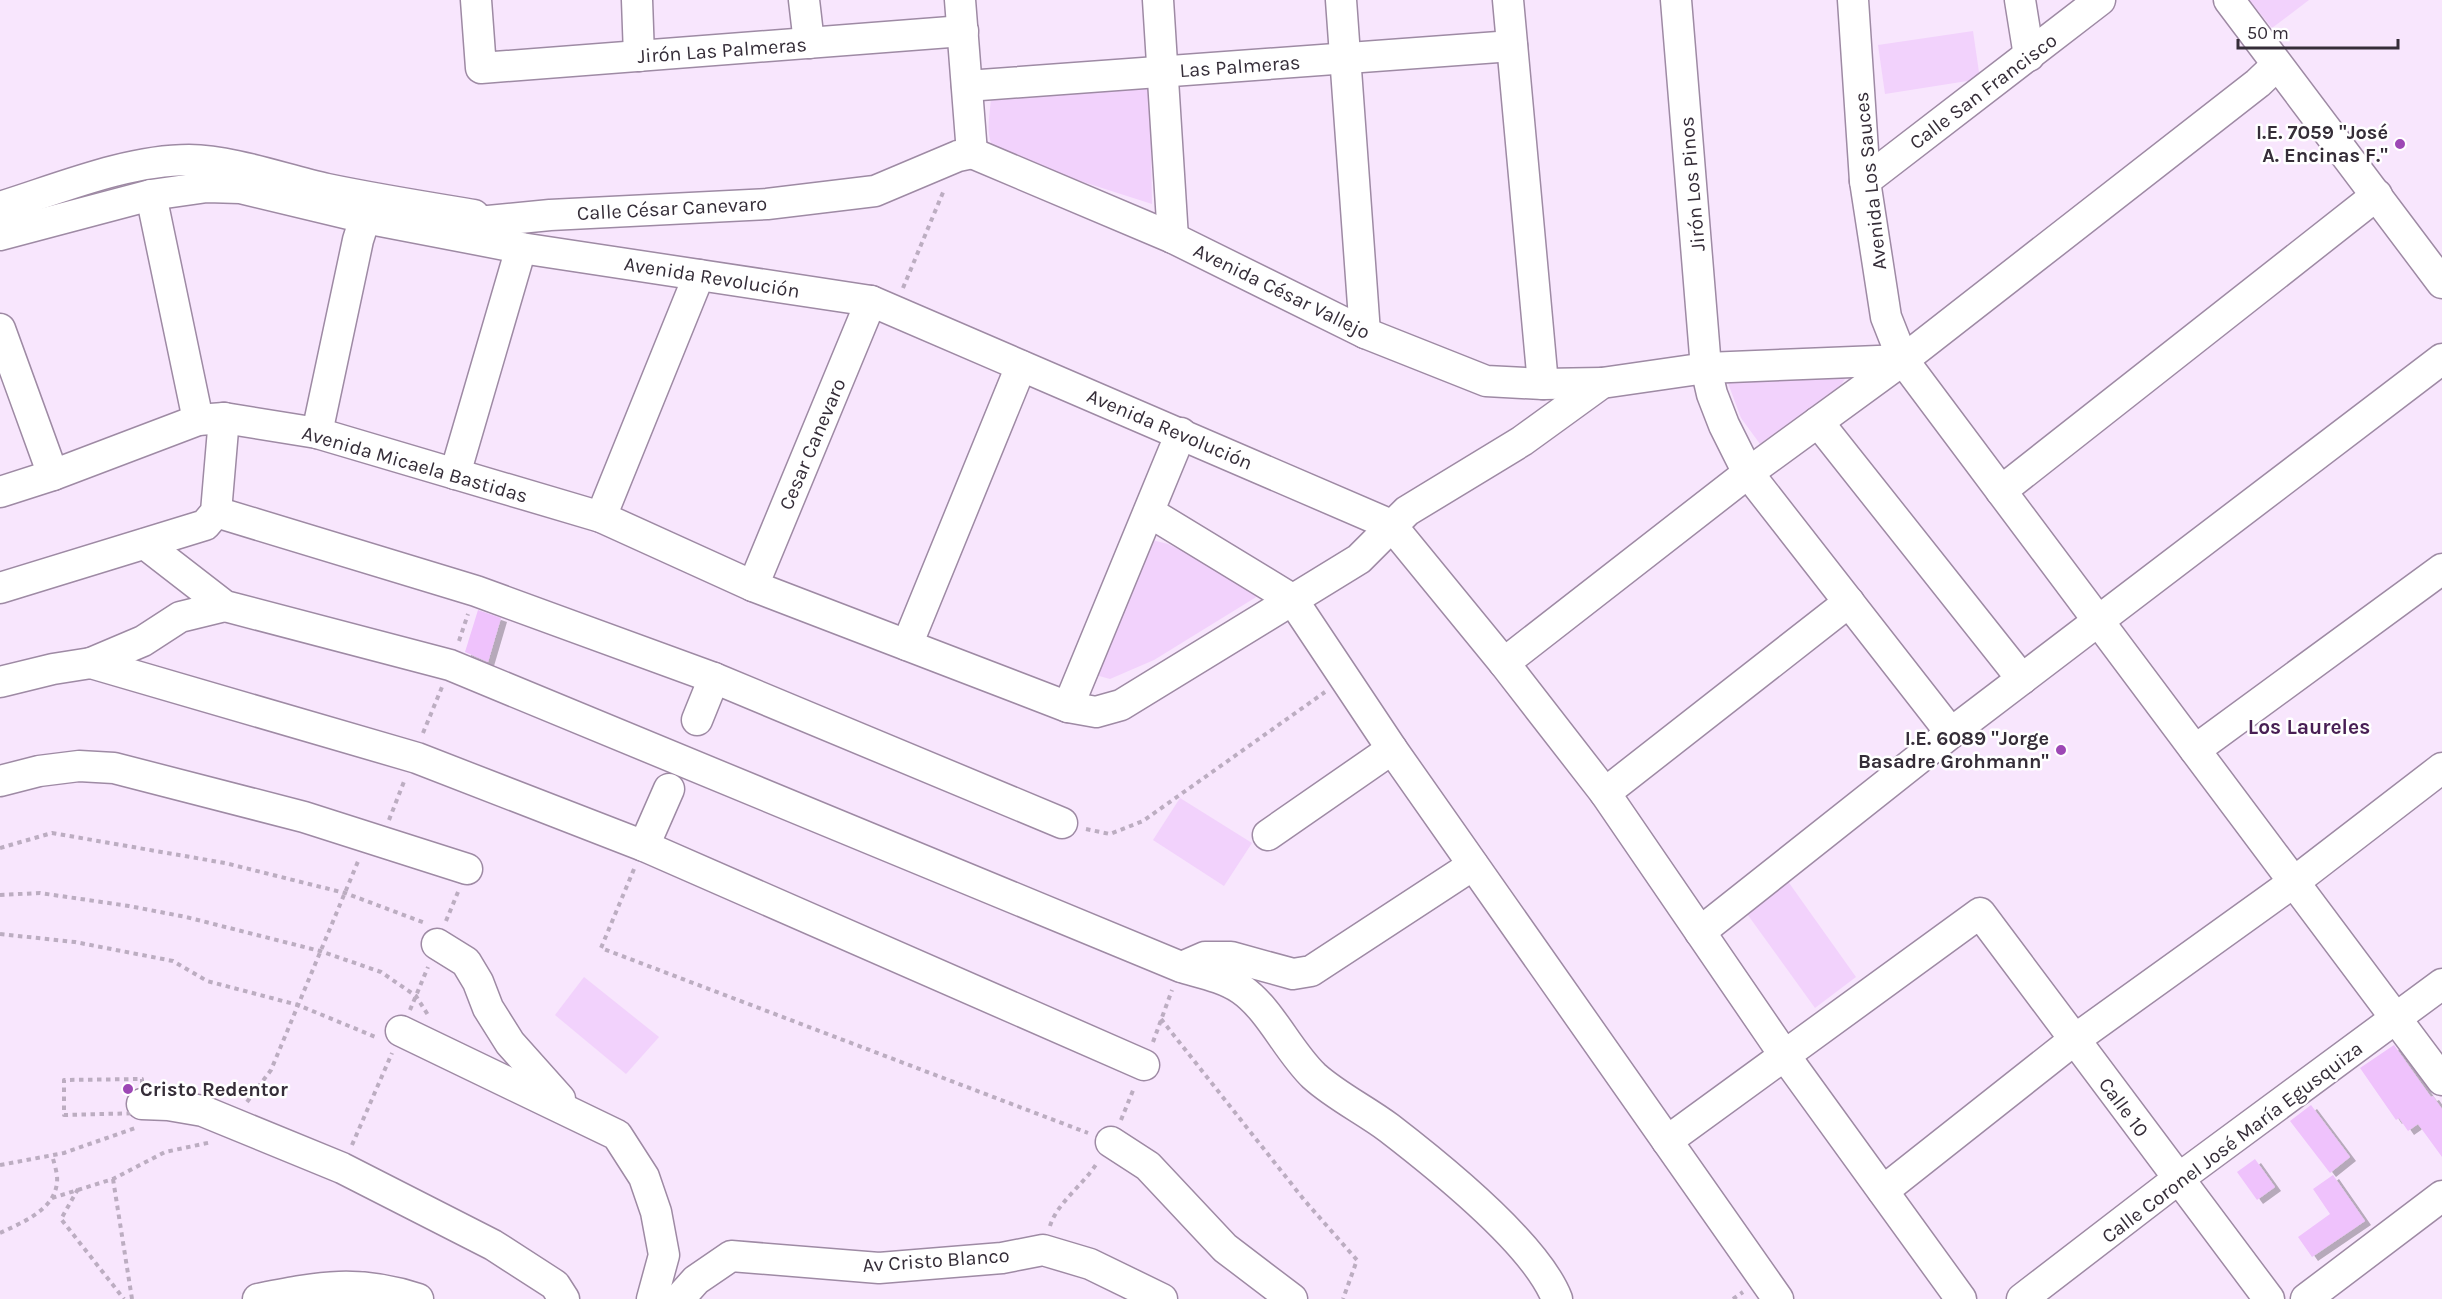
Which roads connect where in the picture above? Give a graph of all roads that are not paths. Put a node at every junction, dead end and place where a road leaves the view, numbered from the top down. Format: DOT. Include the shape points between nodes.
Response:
graph roads {
  1 [pos="476,0"];
  2 [pos="637,0"];
  3 [pos="804,0"];
  4 [pos="960,0"];
  5 [pos="1158,0"];
  6 [pos="1341,0"];
  7 [pos="1508,0"];
  8 [pos="1676,0"];
  9 [pos="1853,0"];
  10 [pos="2020,0"];
  11 [pos="2100,0"];
  12 [pos="2229,0"];
  13 [pos="963,31"];
  14 [pos="809,43"];
  15 [pos="1512,46"];
  16 [pos="639,56"];
  17 [pos="2029,56"];
  18 [pos="1346,58"];
  19 [pos="2277,65"];
  20 [pos="1162,71"];
  21 [pos="967,86"];
  22 [pos="965,155"];
  23 [pos="1865,181"];
  24 [pos="151,195"];
  25 [pos="2377,195"];
  26 [pos="0,207"];
  27 [pos="365,218"];
  28 [pos="512,219"];
  29 [pos="0,235"];
  30 [pos="1173,238"];
  31 [pos="521,248"];
  32 [pos="699,275"];
  33 [pos="2442,283"];
  34 [pos="882,306"];
  35 [pos="0,329"];
  36 [pos="1365,333"];
  37 [pos="2442,359"];
  38 [pos="1903,360"];
  39 [pos="1021,366"];
  40 [pos="1706,368"];
  41 [pos="1602,383"];
  42 [pos="1543,384"];
  43 [pos="211,419"];
  44 [pos="1818,422"];
  45 [pos="317,433"];
  46 [pos="1181,433"];
  47 [pos="1748,473"];
  48 [pos="455,474"];
  49 [pos="53,475"];
  50 [pos="2001,491"];
  51 [pos="0,492"];
  52 [pos="216,512"];
  53 [pos="1149,512"];
  54 [pos="601,517"];
  55 [pos="1391,525"];
  56 [pos="145,544"];
  57 [pos="2442,569"];
  58 [pos="753,586"];
  59 [pos="0,588"];
  60 [pos="1292,599"];
  61 [pos="1849,602"];
  62 [pos="225,606"];
  63 [pos="2099,622"];
  64 [pos="908,645"];
  65 [pos="91,663"];
  66 [pos="1504,663"];
  67 [pos="714,678"];
  68 [pos="2022,679"];
  69 [pos="0,682"];
  70 [pos="1068,707"];
  71 [pos="697,720"];
  72 [pos="1951,733"];
  73 [pos="1392,749"];
  74 [pos="2195,750"];
  75 [pos="2442,768"];
  76 [pos="0,782"];
  77 [pos="669,789"];
  78 [pos="1605,793"];
  79 [pos="1062,824"];
  80 [pos="1268,835"];
  81 [pos="644,846"];
  82 [pos="1473,865"];
  83 [pos="467,869"];
  84 [pos="2294,882"];
  85 [pos="1700,932"];
  86 [pos="434,935"];
  87 [pos="1181,967"];
  88 [pos="2442,984"];
  89 [pos="2397,1020"];
  90 [pos="393,1036"];
  91 [pos="2074,1040"];
  92 [pos="1785,1056"];
  93 [pos="1144,1065"];
  94 [pos="2442,1080"];
  95 [pos="570,1111"];
  96 [pos="142,1115"];
  97 [pos="1112,1142"];
  98 [pos="1667,1142"];
  99 [pos="2178,1179"];
  100 [pos="1883,1191"];
  101 [pos="2442,1196"];
  102 [pos="258,1299"];
  103 [pos="418,1299"];
  104 [pos="564,1299"];
  105 [pos="652,1299"];
  106 [pos="679,1299"];
  107 [pos="1162,1299"];
  108 [pos="1292,1299"];
  109 [pos="1557,1299"];
  110 [pos="1778,1299"];
  111 [pos="1961,1299"];
  112 [pos="2022,1299"];
  113 [pos="2269,1299"];
  114 [pos="2306,1299"];
  1 -- 16 [label="street, Jirón Las Palmeras" via="481,68"];
  2 -- 16 [label="street"];
  3 -- 14 [label="street"];
  4 -- 13 [label="street"];
  5 -- 20 [label="street"];
  6 -- 18 [label="street"];
  7 -- 15 [label="street"];
  8 -- 40 [label="street, Jirón Los Pinos"];
  9 -- 23 [label="street, Avenida Los Sauces"];
  10 -- 17 [label="street"];
  11 -- 17 [label="street, Calle San Francisco"];
  12 -- 19 [label="street"];
  13 -- 14 [label="street, Jirón Las Palmeras"];
  13 -- 21 [label="street"];
  14 -- 16 [label="street, Jirón Las Palmeras"];
  15 -- 18 [label="street, Las Palmeras"];
  15 -- 42 [label="street"];
  17 -- 23 [label="street, Calle San Francisco"];
  18 -- 20 [label="street, Las Palmeras"];
  18 -- 36 [label="street"];
  19 -- 25 [label="street"];
  19 -- 38 [label="street"];
  20 -- 21 [label="street, Las Palmeras"];
  20 -- 30 [label="street"];
  21 -- 22 [label="street"];
  22 -- 28 [label="street, Calle César Canevaro" via="875,191 767,204"];
  22 -- 30 [label="street, Avenida César Vallejo"];
  23 -- 38 [label="street, Avenida Los Sauces" via="1886,317"];
  24 -- 27 [label="street, Avenida Revolución" via="207,187 240,188"];
  24 -- 29 [label="street, Avenida Revolución"];
  24 -- 43 [label="street"];
  25 -- 33 [label="street"];
  25 -- 50 [label="street"];
  26 -- 28 [label="street" via="90,178 189,160 328,189"];
  27 -- 28 [label="street, Calle César Canevaro" via="406,215 478,222"];
  27 -- 31 [label="street, Avenida Revolución"];
  27 -- 45 [label="street"];
  30 -- 36 [label="street, Avenida César Vallejo"];
  31 -- 32 [label="street, Avenida Revolución"];
  31 -- 48 [label="street"];
  32 -- 34 [label="street, Avenida Revolución"];
  32 -- 54 [label="street"];
  34 -- 39 [label="street, Avenida Revolución"];
  34 -- 58 [label="street, Cesar Canevaro"];
  35 -- 49 [label="street"];
  36 -- 42 [label="street, Avenida César Vallejo" via="1486,381"];
  37 -- 63 [label="street"];
  38 -- 40 [label="street, Avenida César Vallejo"];
  38 -- 44 [label="street"];
  38 -- 50 [label="street, Avenida Los Sauces"];
  39 -- 46 [label="street, Avenida Revolución"];
  39 -- 64 [label="street"];
  40 -- 41 [label="street, Avenida César Vallejo"];
  40 -- 47 [label="street, Jirón Los Pinos" via="1724,425"];
  41 -- 42 [label="street, Avenida César Vallejo"];
  41 -- 55 [label="street, Avenida Micaela Bastidas" via="1522,441 1407,511"];
  43 -- 45 [label="street, Avenida Micaela Bastidas"];
  43 -- 49 [label="street, Avenida Micaela Bastidas"];
  43 -- 52 [label="street"];
  44 -- 47 [label="street"];
  44 -- 68 [label="street"];
  45 -- 48 [label="street, Avenida Micaela Bastidas"];
  46 -- 53 [label="street"];
  46 -- 55 [label="street, Avenida Revolución"];
  47 -- 61 [label="street, Jirón Los Pinos"];
  47 -- 66 [label="street"];
  48 -- 54 [label="street, Avenida Micaela Bastidas"];
  49 -- 51 [label="street, Avenida Micaela Bastidas"];
  50 -- 63 [label="street, Avenida Los Sauces"];
  52 -- 56 [label="street" via="205,525"];
  52 -- 67 [label="street" via="476,591"];
  53 -- 60 [label="street"];
  53 -- 70 [label="street"];
  54 -- 58 [label="street, Avenida Micaela Bastidas"];
  55 -- 60 [label="street, Avenida Micaela Bastidas" via="1359,560"];
  55 -- 66 [label="street"];
  56 -- 59 [label="street"];
  56 -- 62 [label="street"];
  57 -- 74 [label="street"];
  58 -- 64 [label="street, Avenida Micaela Bastidas"];
  60 -- 70 [label="street, Avenida Micaela Bastidas" via="1121,705 1096,712"];
  60 -- 73 [label="street"];
  61 -- 72 [label="street, Jirón Los Pinos"];
  61 -- 78 [label="street"];
  62 -- 65 [label="street" via="180,617 142,641"];
  62 -- 87 [label="street" via="450,665"];
  63 -- 68 [label="street"];
  63 -- 74 [label="street, Avenida Los Sauces"];
  64 -- 70 [label="street, Avenida Micaela Bastidas"];
  65 -- 69 [label="street"];
  65 -- 81 [label="street" via="417,758"];
  66 -- 78 [label="street"];
  67 -- 71 [label="street"];
  67 -- 79 [label="street"];
  68 -- 72 [label="street"];
  72 -- 85 [label="street"];
  73 -- 80 [label="street"];
  73 -- 82 [label="street"];
  74 -- 84 [label="street, Avenida Los Sauces"];
  75 -- 84 [label="street"];
  76 -- 83 [label="street" via="39,771 79,766 114,768 304,817"];
  77 -- 81 [label="street"];
  78 -- 85 [label="street"];
  81 -- 93 [label="street"];
  82 -- 87 [label="street" via="1311,972 1293,974 1231,957 1205,957"];
  82 -- 98 [label="street"];
  84 -- 89 [label="street, Avenida Los Sauces"];
  84 -- 91 [label="street"];
  85 -- 92 [label="street"];
  86 -- 95 [label="street" via="466,962 510,1043"];
  87 -- 109 [label="street" via="1241,990 1316,1078 1388,1128 1496,1221 1532,1258"];
  88 -- 89 [label="street, Calle Coronel José María Egusquiza"];
  89 -- 94 [label="street, Avenida Los Sauces"];
  89 -- 99 [label="street, Calle Coronel José María Egusquiza"];
  90 -- 95 [label="street" via="432,1046"];
  91 -- 92 [label="street, Calle 10" via="1980,913"];
  91 -- 99 [label="street, Calle 10"];
  91 -- 100 [label="street"];
  92 -- 98 [label="street"];
  92 -- 100 [label="street"];
  95 -- 105 [label="street" via="616,1135 644,1177 664,1255"];
  96 -- 104 [label="street" via="168,1105 203,1111 342,1168 493,1245 555,1285"];
  97 -- 108 [label="street" via="1148,1166 1225,1248"];
  98 -- 110 [label="street"];
  99 -- 112 [label="street, Calle Coronel José María Egusquiza"];
  99 -- 113 [label="street, Calle 10"];
  100 -- 111 [label="street"];
  101 -- 114 [label="street"];
  102 -- 103 [label="street" via="351,1285 390,1290"];
  106 -- 107 [label="street, Av Cristo Blanco" via="696,1280 731,1256 879,1268 1002,1258 1043,1250 1090,1264"];
}
